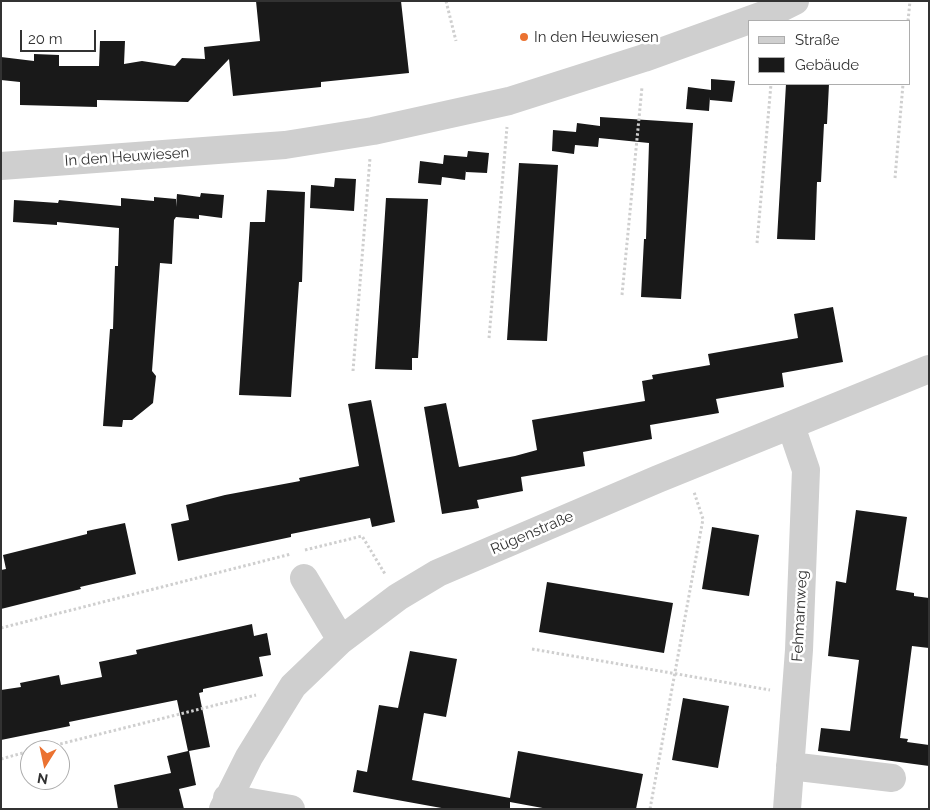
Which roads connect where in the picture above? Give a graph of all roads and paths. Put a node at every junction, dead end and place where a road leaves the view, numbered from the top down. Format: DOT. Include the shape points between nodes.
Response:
graph roads {
  1 [pos="446,1"];
  2 [pos="795,1"];
  3 [pos="910,1"];
  4 [pos="748,20"];
  5 [pos="749,20"];
  6 [pos="908,20"];
  7 [pos="456,41"];
  8 [pos="644,58"];
  9 [pos="771,85"];
  10 [pos="903,85"];
  11 [pos="510,101"];
  12 [pos="372,131"];
  13 [pos="1,166"];
  14 [pos="895,178"];
  15 [pos="757,243"];
  16 [pos="622,296"];
  17 [pos="489,338"];
  18 [pos="929,369"];
  19 [pos="353,371"];
  20 [pos="791,426"];
  21 [pos="687,468"];
  22 [pos="304,578"];
  23 [pos="398,597"];
  24 [pos="1,628"];
  25 [pos="341,640"];
  26 [pos="532,649"];
  27 [pos="675,674"];
  28 [pos="293,686"];
  29 [pos="796,694"];
  30 [pos="70,742"];
  31 [pos="20,754"];
  32 [pos="1,759"];
  33 [pos="790,766"];
  34 [pos="892,778"];
  35 [pos="225,804"];
  36 [pos="291,809"];
  37 [pos="650,809"];
  38 [pos="787,809"];
  1 -- 7 [label="path"];
  2 -- 5 [label="street, In den Heuwiesen"];
  3 -- 6 [label="path"];
  4 -- 8 [label="street, In den Heuwiesen"];
  8 -- 11 [label="street, In den Heuwiesen"];
  8 -- 16 [label="path"];
  9 -- 15 [label="path"];
  10 -- 14 [label="path"];
  11 -- 12 [label="street, In den Heuwiesen"];
  11 -- 17 [label="path"];
  12 -- 13 [label="street, In den Heuwiesen" via="285,145"];
  12 -- 19 [label="path"];
  18 -- 20 [label="street, Rügenstraße"];
  20 -- 21 [label="street, Rügenstraße"];
  20 -- 29 [label="street, Fehmarnweg" via="806,470"];
  21 -- 23 [label="street, Rügenstraße" via="438,572"];
  21 -- 27 [label="path" via="703,519"];
  22 -- 25 [label="street"];
  23 -- 24 [label="path" via="362,536"];
  23 -- 25 [label="street, Rügenstraße"];
  25 -- 28 [label="street, Rügenstraße"];
  26 -- 27 [label="path"];
  27 -- 29 [label="path"];
  27 -- 37 [label="path"];
  28 -- 30 [label="path"];
  28 -- 35 [label="street, Rügenstraße"];
  29 -- 33 [label="street, Fehmarnweg"];
  31 -- 32 [label="path"];
  33 -- 34 [label="street"];
  33 -- 38 [label="street, Fehmarnweg"];
  35 -- 36 [label="street"];
}
